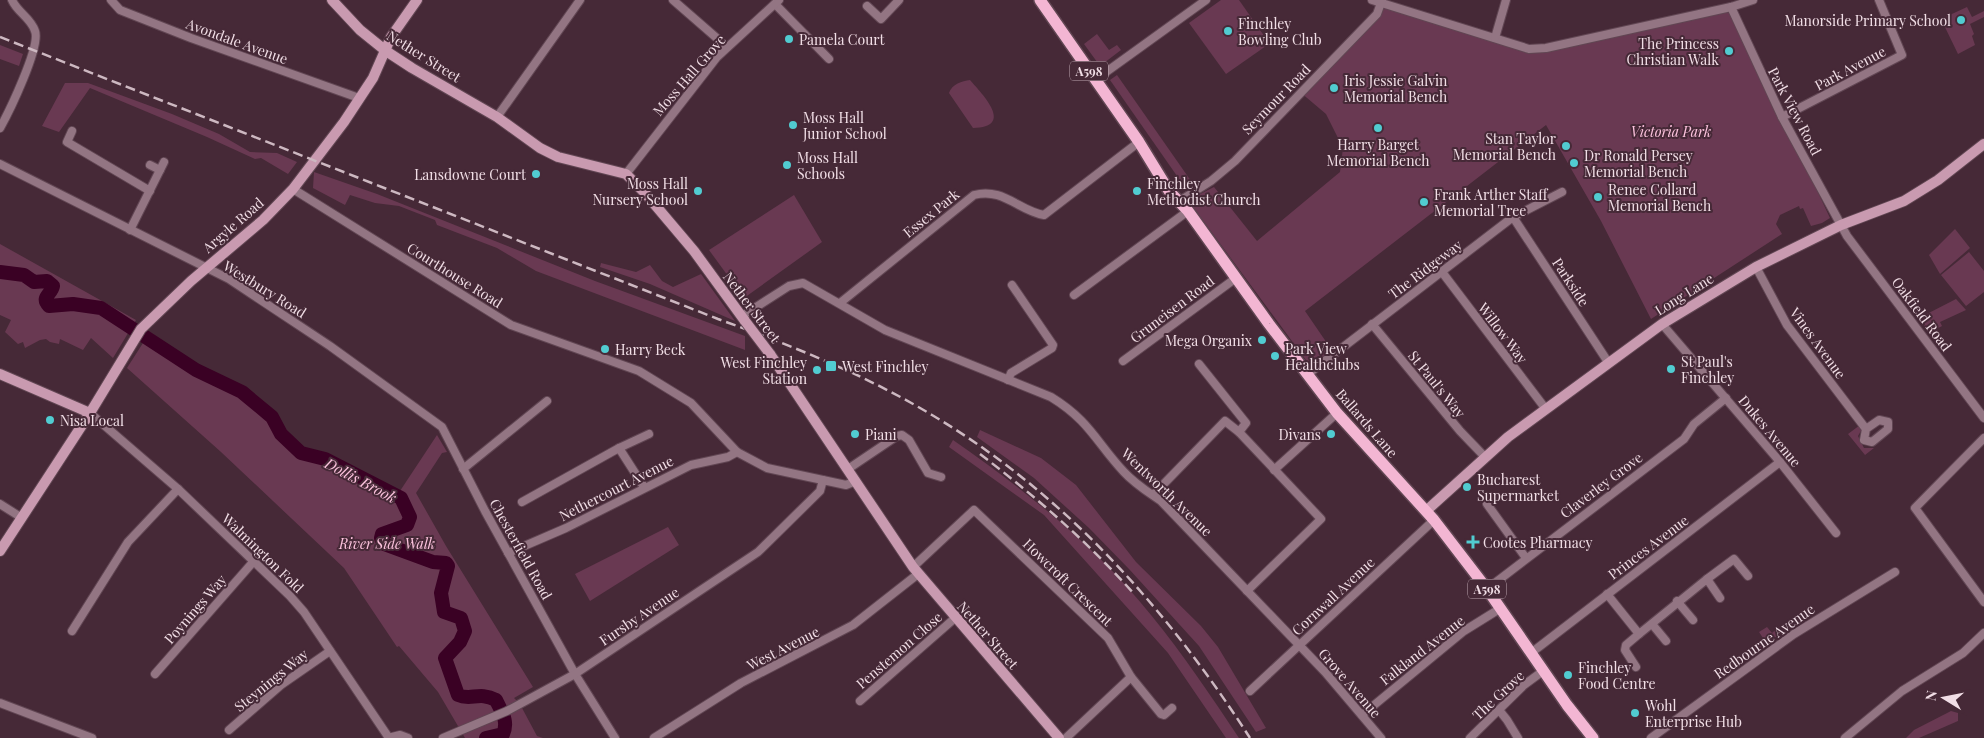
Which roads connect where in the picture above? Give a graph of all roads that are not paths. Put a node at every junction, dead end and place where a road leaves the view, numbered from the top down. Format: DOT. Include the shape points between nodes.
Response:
graph roads {
  1 [pos="12,0"];
  2 [pos="112,0"];
  3 [pos="332,0"];
  4 [pos="417,0"];
  5 [pos="580,0"];
  6 [pos="673,0"];
  7 [pos="899,0"];
  8 [pos="1040,0"];
  9 [pos="1206,0"];
  10 [pos="1372,0"];
  11 [pos="1506,0"];
  12 [pos="1753,0"];
  13 [pos="1879,0"];
  14 [pos="777,2"];
  15 [pos="1381,2"];
  16 [pos="867,6"];
  17 [pos="1731,7"];
  18 [pos="1495,38"];
  19 [pos="727,47"];
  20 [pos="386,51"];
  21 [pos="829,59"];
  22 [pos="1095,80"];
  23 [pos="359,98"];
  24 [pos="496,117"];
  25 [pos="1782,117"];
  26 [pos="0,128"];
  27 [pos="72,131"];
  28 [pos="1139,142"];
  29 [pos="1984,144"];
  30 [pos="164,162"];
  31 [pos="0,164"];
  32 [pos="150,165"];
  33 [pos="160,170"];
  34 [pos="626,174"];
  35 [pos="293,189"];
  36 [pos="150,191"];
  37 [pos="1562,192"];
  38 [pos="1178,202"];
  39 [pos="1188,210"];
  40 [pos="1513,217"];
  41 [pos="1842,225"];
  42 [pos="130,230"];
  43 [pos="1756,267"];
  44 [pos="206,268"];
  45 [pos="1442,272"];
  46 [pos="1236,278"];
  47 [pos="1012,285"];
  48 [pos="1074,295"];
  49 [pos="840,303"];
  50 [pos="744,319"];
  51 [pos="1372,324"];
  52 [pos="1662,324"];
  53 [pos="1123,361"];
  54 [pos="1608,362"];
  55 [pos="1199,364"];
  56 [pos="0,374"];
  57 [pos="1308,374"];
  58 [pos="1008,380"];
  59 [pos="1726,398"];
  60 [pos="547,401"];
  61 [pos="1546,408"];
  62 [pos="90,413"];
  63 [pos="1336,413"];
  64 [pos="1984,418"];
  65 [pos="1866,429"];
  66 [pos="1239,432"];
  67 [pos="649,434"];
  68 [pos="446,436"];
  69 [pos="1984,438"];
  70 [pos="619,448"];
  71 [pos="737,452"];
  72 [pos="1485,457"];
  73 [pos="1780,462"];
  74 [pos="463,469"];
  75 [pos="848,469"];
  76 [pos="1274,470"];
  77 [pos="941,477"];
  78 [pos="822,480"];
  79 [pos="856,481"];
  80 [pos="644,487"];
  81 [pos="178,489"];
  82 [pos="1152,495"];
  83 [pos="522,502"];
  84 [pos="0,504"];
  85 [pos="1486,504"];
  86 [pos="1430,515"];
  87 [pos="22,518"];
  88 [pos="1836,534"];
  89 [pos="0,551"];
  90 [pos="508,553"];
  91 [pos="1526,558"];
  92 [pos="254,561"];
  93 [pos="916,570"];
  94 [pos="1895,572"];
  95 [pos="1748,576"];
  96 [pos="1707,579"];
  97 [pos="1487,589"];
  98 [pos="1247,591"];
  99 [pos="1607,594"];
  100 [pos="1720,598"];
  101 [pos="1677,601"];
  102 [pos="1984,602"];
  103 [pos="1501,608"];
  104 [pos="955,618"];
  105 [pos="1693,620"];
  106 [pos="1652,624"];
  107 [pos="72,631"];
  108 [pos="1984,633"];
  109 [pos="1639,634"];
  110 [pos="1666,641"];
  111 [pos="1299,645"];
  112 [pos="330,651"];
  113 [pos="1531,653"];
  114 [pos="1636,667"];
  115 [pos="1543,671"];
  116 [pos="155,674"];
  117 [pos="575,674"];
  118 [pos="1131,676"];
  119 [pos="1250,691"];
  120 [pos="860,701"];
  121 [pos="0,703"];
  122 [pos="1172,708"];
  123 [pos="1499,710"];
  124 [pos="1362,715"];
  125 [pos="229,730"];
  126 [pos="92,738"];
  127 [pos="388,738"];
  128 [pos="408,738"];
  129 [pos="443,738"];
  130 [pos="615,738"];
  131 [pos="654,738"];
  132 [pos="1059,738"];
  133 [pos="1066,738"];
  134 [pos="1381,738"];
  135 [pos="1470,738"];
  136 [pos="1518,738"];
  137 [pos="1593,738"];
  138 [pos="1651,738"];
  139 [pos="1844,738"];
  1 -- 26 [label="street" via="32,24 37,41"];
  2 -- 23 [label="street, Avondale Avenue" via="120,10 182,35"];
  3 -- 20 [label="street, Nether Street" via="360,30"];
  4 -- 20 [label="street, Argyle Road" via="391,37"];
  5 -- 24 [label="street"];
  6 -- 19 [label="street"];
  7 -- 16 [label="street" via="881,19"];
  8 -- 22 [label="main road, Ballards Lane / A598"];
  9 -- 22 [label="street"];
  10 -- 15 [label="street"];
  11 -- 18 [label="street"];
  12 -- 17 [label="street"];
  13 -- 25 [label="street, Park Avenue" via="1902,55"];
  14 -- 19 [label="street, Moss Hall Grove"];
  14 -- 21 [label="street"];
  15 -- 18 [label="street"];
  15 -- 38 [label="street, Seymour Road" via="1377,14 1235,161"];
  17 -- 18 [label="street" via="1546,48 1529,49"];
  17 -- 25 [label="street, Park View Road"];
  19 -- 34 [label="street, Moss Hall Grove"];
  20 -- 23 [label="street, Argyle Road"];
  20 -- 24 [label="street, Nether Street"];
  22 -- 28 [label="main road, Ballards Lane / A598"];
  23 -- 35 [label="street, Argyle Road"];
  24 -- 34 [label="street, Nether Street" via="558,157"];
  25 -- 41 [label="street, Park View Road"];
  27 -- 36 [label="street" via="67,142"];
  28 -- 38 [label="main road, Ballards Lane / A598"];
  28 -- 49 [label="street, Essex Park" via="1044,215 996,194 974,195"];
  29 -- 41 [label="street, Long Lane" via="1938,180 1904,201"];
  30 -- 33 [label="street"];
  31 -- 42 [label="street, Westbury Road"];
  32 -- 33 [label="street"];
  33 -- 36 [label="street"];
  34 -- 50 [label="street, Nether Street" via="694,251"];
  35 -- 44 [label="street, Argyle Road" via="263,220"];
  35 -- 71 [label="street, Courthouse Road" via="511,325 638,371 691,403"];
  36 -- 42 [label="street"];
  37 -- 40 [label="street, The Ridgeway"];
  38 -- 39 [label="main road, Ballards Lane / A598"];
  39 -- 46 [label="main road, Ballards Lane / A598"];
  39 -- 48 [label="street"];
  40 -- 45 [label="street, The Ridgeway"];
  40 -- 54 [label="street, Parkside"];
  41 -- 43 [label="street, Long Lane"];
  41 -- 64 [label="street, Oakfield Road"];
  42 -- 44 [label="street, Westbury Road"];
  43 -- 52 [label="street, Long Lane"];
  43 -- 65 [label="street, Vines Avenue" via="1787,325"];
  44 -- 62 [label="street, Argyle Road" via="139,332"];
  44 -- 68 [label="street, Westbury Road" via="251,292 330,346 442,427"];
  45 -- 51 [label="street, The Ridgeway"];
  45 -- 61 [label="street, Willow Way"];
  46 -- 53 [label="street, Gruneisen Road"];
  46 -- 57 [label="main road, Ballards Lane / A598"];
  47 -- 58 [label="street" via="1053,345 1012,372"];
  49 -- 50 [label="street" via="803,283 789,286"];
  49 -- 58 [label="street, Wentworth Avenue" via="885,330"];
  50 -- 75 [label="street, Nether Street, bridge"];
  51 -- 57 [label="street, The Ridgeway"];
  51 -- 72 [label="street, St Paul's Way"];
  52 -- 54 [label="street, Long Lane"];
  52 -- 59 [label="street, Dukes Avenue"];
  54 -- 61 [label="street, Long Lane"];
  55 -- 66 [label="street" via="1246,423"];
  56 -- 62 [label="street"];
  57 -- 63 [label="main road, Ballards Lane / A598"];
  58 -- 82 [label="street, Wentworth Avenue" via="1051,397 1070,409 1096,435 1125,473"];
  59 -- 73 [label="street, Dukes Avenue"];
  59 -- 91 [label="street, Claverley Grove" via="1694,424 1684,439"];
  60 -- 74 [label="street"];
  61 -- 72 [label="street, Long Lane"];
  62 -- 81 [label="street, Walmington Fold"];
  62 -- 87 [label="street, Argyle Road"];
  63 -- 76 [label="street"];
  63 -- 86 [label="main road, Ballards Lane / A598"];
  66 -- 76 [label="street"];
  66 -- 82 [label="street" via="1225,421"];
  67 -- 70 [label="street"];
  68 -- 74 [label="street, Chesterfield Road"];
  69 -- 102 [label="street" via="1915,508"];
  70 -- 80 [label="street"];
  70 -- 83 [label="street"];
  71 -- 78 [label="street, Courthouse Road" via="768,468"];
  71 -- 80 [label="street, Nethercourt Avenue" via="691,465"];
  72 -- 86 [label="street, Long Lane"];
  73 -- 88 [label="street, Dukes Avenue"];
  73 -- 99 [label="street, Princes Avenue"];
  74 -- 90 [label="street, Chesterfield Road"];
  75 -- 77 [label="street" via="902,435 909,440 928,473"];
  75 -- 79 [label="street, Nether Street"];
  76 -- 98 [label="street" via="1321,519"];
  78 -- 79 [label="street, Courthouse Road" via="846,485"];
  78 -- 117 [label="street, Fursby Avenue" via="820,491 758,552"];
  79 -- 93 [label="street, Nether Street"];
  80 -- 90 [label="street, Nethercourt Avenue" via="566,528"];
  81 -- 92 [label="street, Walmington Fold"];
  81 -- 107 [label="street" via="128,542"];
  82 -- 98 [label="street, Wentworth Avenue"];
  84 -- 87 [label="street"];
  85 -- 91 [label="street"];
  86 -- 97 [label="main road, Ballards Lane / A598"];
  86 -- 111 [label="street, Cornwall Avenue"];
  87 -- 89 [label="street, Argyle Road"];
  90 -- 117 [label="street, Chesterfield Road"];
  91 -- 97 [label="street, Claverley Grove"];
  92 -- 112 [label="street, Walmington Fold" via="304,612"];
  92 -- 116 [label="street, Poynings Way"];
  93 -- 104 [label="street, Nether Street"];
  93 -- 118 [label="street, Howcroft Crescent" via="974,510 1108,638"];
  93 -- 131 [label="street, West Avenue" via="853,626 741,683"];
  94 -- 138 [label="street, Redbourne Avenue" via="1794,634"];
  95 -- 96 [label="street" via="1734,559"];
  96 -- 100 [label="street"];
  96 -- 101 [label="street"];
  97 -- 103 [label="main road, Ballards Lane / A598"];
  98 -- 111 [label="street, Wentworth Avenue"];
  99 -- 109 [label="street"];
  99 -- 113 [label="street, Princes Avenue"];
  101 -- 105 [label="street"];
  101 -- 106 [label="street"];
  103 -- 113 [label="main road, Ballards Lane / A598"];
  103 -- 124 [label="street, Falkland Avenue" via="1464,631"];
  104 -- 120 [label="street, Penstemon Close"];
  104 -- 132 [label="street, Nether Street"];
  106 -- 109 [label="street"];
  106 -- 110 [label="street"];
  108 -- 139 [label="street" via="1963,653 1902,692"];
  109 -- 114 [label="street" via="1626,645 1625,650"];
  111 -- 119 [label="street, Cornwall Avenue"];
  111 -- 124 [label="street, Grove Avenue"];
  112 -- 125 [label="street, Steynings Way" via="281,685"];
  112 -- 127 [label="street, Walmington Fold"];
  113 -- 115 [label="main road, Ballards Lane / A598"];
  115 -- 123 [label="street, The Grove"];
  115 -- 137 [label="main road, Ballards Lane / A598"];
  117 -- 129 [label="street, Fursby Avenue" via="507,711"];
  117 -- 130 [label="street, Chesterfield Road"];
  118 -- 122 [label="street" via="1161,714"];
  118 -- 133 [label="street"];
  121 -- 126 [label="street"];
  123 -- 135 [label="street, The Grove"];
  123 -- 136 [label="street"];
  124 -- 134 [label="street, Grove Avenue"];
  127 -- 128 [label="street, Walmington Fold" via="400,735"];
}
